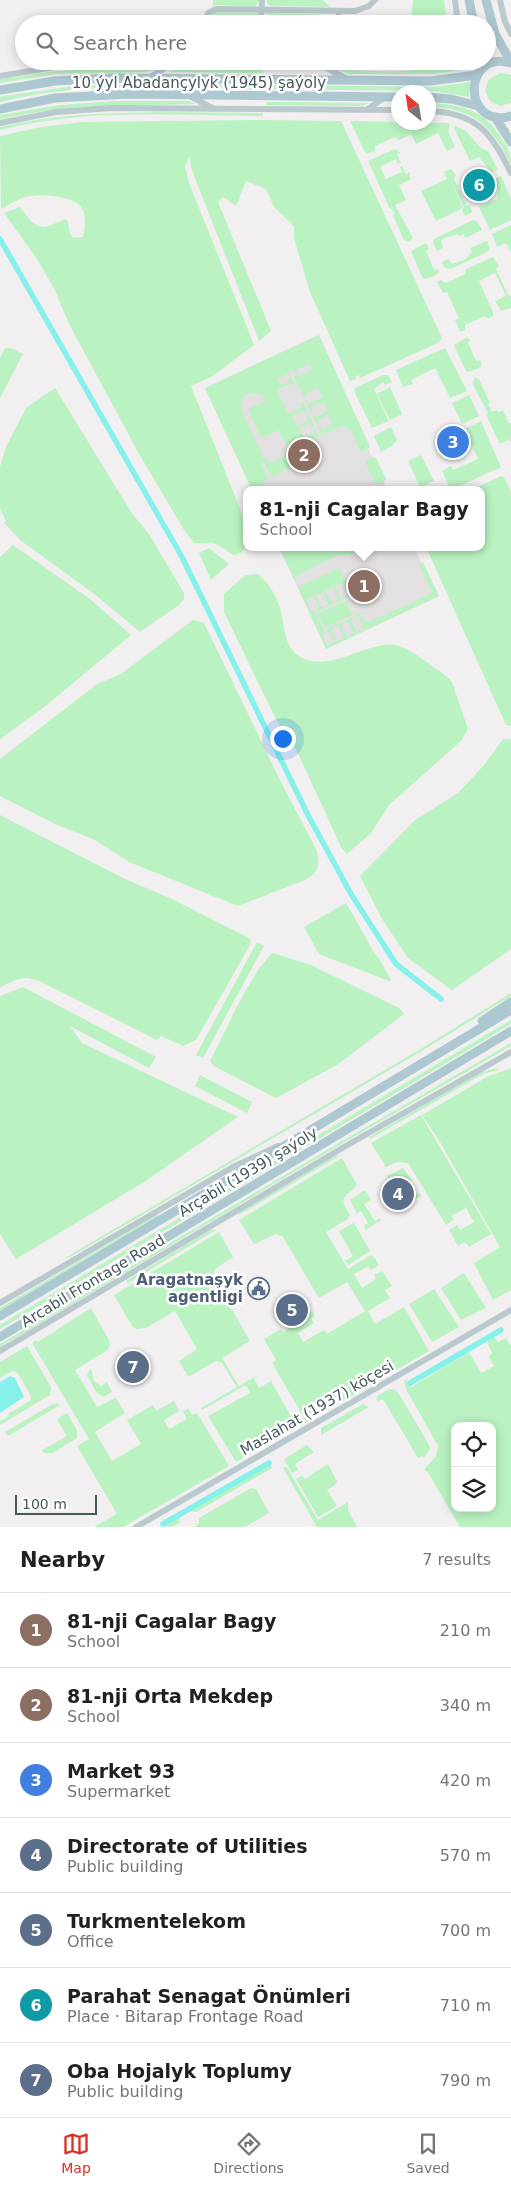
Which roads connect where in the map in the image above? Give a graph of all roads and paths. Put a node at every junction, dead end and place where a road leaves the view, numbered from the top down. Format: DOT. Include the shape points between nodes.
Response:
graph roads {
  1 [pos="262,0"];
  2 [pos="375,0"];
  3 [pos="455,0"];
  4 [pos="469,0"];
  5 [pos="486,0"];
  6 [pos="500,0"];
  7 [pos="261,10"];
  8 [pos="339,11"];
  9 [pos="208,15"];
  10 [pos="261,15"];
  11 [pos="339,15"];
  12 [pos="457,15"];
  13 [pos="472,15"];
  14 [pos="490,15"];
  15 [pos="511,34"];
  16 [pos="496,37"];
  17 [pos="496,62"];
  18 [pos="511,62"];
  19 [pos="45,70"];
  20 [pos="161,70"];
  21 [pos="330,70"];
  22 [pos="479,70"];
  23 [pos="483,70"];
  24 [pos="478,74"];
  25 [pos="0,76"];
  26 [pos="150,77"];
  27 [pos="348,80"];
  28 [pos="0,90"];
  29 [pos="187,94"];
  30 [pos="385,97"];
  31 [pos="391,97"];
  32 [pos="436,98"];
  33 [pos="478,106"];
  34 [pos="0,109"];
  35 [pos="214,109"];
  36 [pos="368,109"];
  37 [pos="391,110"];
  38 [pos="436,112"];
  39 [pos="511,116"];
  40 [pos="495,117"];
  41 [pos="0,123"];
  42 [pos="511,142"];
  43 [pos="511,173"];
  44 [pos="511,1002"];
  45 [pos="511,1010"];
  46 [pos="511,1031"];
  47 [pos="511,1037"];
  48 [pos="511,1052"];
  49 [pos="458,1063"];
  50 [pos="418,1064"];
  51 [pos="306,1132"];
  52 [pos="0,1303"];
  53 [pos="511,1310"];
  54 [pos="0,1316"];
  55 [pos="0,1337"];
  56 [pos="0,1351"];
  57 [pos="136,1527"];
  1 -- 7 [label="street"];
  2 -- 8 [label="street" via="360,11"];
  3 -- 12 [label="street"];
  4 -- 13 [label="main road"];
  5 -- 14 [label="main road"];
  6 -- 15 [label="street"];
  7 -- 8 [label="street"];
  7 -- 9 [label="street" via="213,9"];
  7 -- 10 [label="street"];
  8 -- 11 [label="street"];
  16 -- 18 [label="main road"];
  17 -- 18 [label="main road, 10 ýyl Abadançylyk (1945) şaýoly"];
  19 -- 25 [label="street"];
  20 -- 26 [label="street"];
  21 -- 27 [label="street"];
  22 -- 24 [label="main road"];
  23 -- 24 [label="main road, 10 ýyl Abadançylyk (1945) şaýoly"];
  24 -- 27 [label="main road, 10 ýyl Abadançylyk (1945) şaýoly" via="432,81"];
  24 -- 33 [label="main road" via="473,91"];
  26 -- 27 [label="main road, 10 ýyl Abadançylyk (1945) şaýoly"];
  26 -- 28 [label="main road, 10 ýyl Abadançylyk (1945) şaýoly" via="74,80"];
  29 -- 30 [label="main road, 10 ýyl Abadançylyk (1945) şaýoly"];
  29 -- 34 [label="main road, 10 ýyl Abadançylyk (1945) şaýoly" via="76,97"];
  29 -- 35 [label="street"];
  30 -- 31 [label="main road, 10 ýyl Abadançylyk (1945) şaýoly"];
  30 -- 36 [label="street"];
  32 -- 33 [label="main road"];
  33 -- 40 [label="main road"];
  35 -- 36 [label="street"];
  35 -- 41 [label="street" via="85,110 41,114"];
  36 -- 37 [label="street"];
  38 -- 43 [label="street" via="463,116 478,124 495,142"];
  39 -- 40 [label="main road"];
  40 -- 42 [label="main road"];
  44 -- 50 [label="main road"];
  45 -- 50 [label="main road, Arçabil (1939) şaýoly"];
  46 -- 49 [label="main road, Arçabil (1939) şaýoly"];
  47 -- 49 [label="main road"];
  48 -- 56 [label="street, Arcabil Frontage Road"];
  49 -- 55 [label="main road, Arçabil (1939) şaýoly"];
  50 -- 51 [label="main road, Arçabil (1939) şaýoly"];
  51 -- 52 [label="street, Arcabil Frontage Road" via="233,1167"];
  51 -- 54 [label="main road, Arçabil (1939) şaýoly"];
  53 -- 57 [label="street, Maslahat (1937) köçesi"];
}
